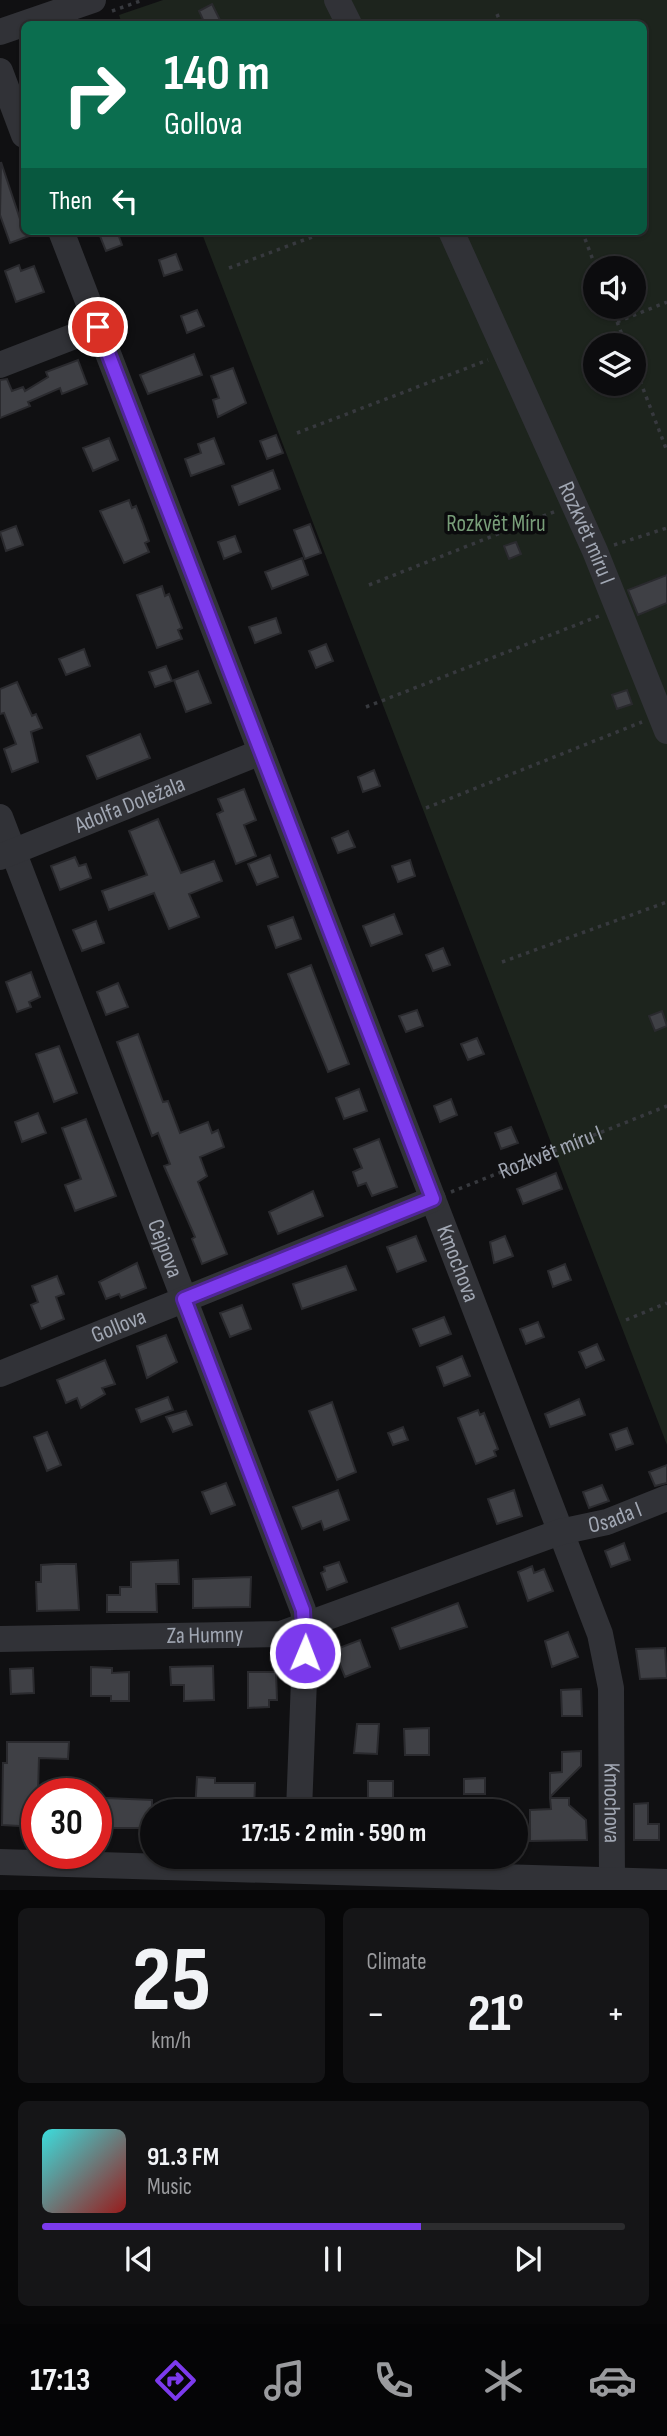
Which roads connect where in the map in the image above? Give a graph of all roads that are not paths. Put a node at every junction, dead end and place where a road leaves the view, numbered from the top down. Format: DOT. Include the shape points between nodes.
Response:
graph roads {
  1 [pos="93,0"];
  2 [pos="337,0"];
  3 [pos="38,9"];
  4 [pos="348,21"];
  5 [pos="0,32"];
  6 [pos="0,71"];
  7 [pos="21,127"];
  8 [pos="63,235"];
  9 [pos="453,235"];
  10 [pos="98,327"];
  11 [pos="0,365"];
  12 [pos="664,722"];
  13 [pos="261,752"];
  14 [pos="0,817"];
  15 [pos="7,854"];
  16 [pos="433,1199"];
  17 [pos="184,1299"];
  18 [pos="0,1374"];
  19 [pos="667,1499"];
  20 [pos="560,1532"];
  21 [pos="306,1626"];
  22 [pos="0,1639"];
  23 [pos="299,1799"];
  24 [pos="0,1862"];
  25 [pos="140,1862"];
  26 [pos="332,1869"];
  27 [pos="612,1880"];
  28 [pos="667,1882"];
  29 [pos="412,1883"];
  1 -- 3 [label="street"];
  2 -- 4 [label="street"];
  3 -- 5 [label="street"];
  6 -- 7 [label="street"];
  8 -- 10 [label="street, Kmochova"];
  9 -- 12 [label="street, Rozkvět míru I" via="595,551"];
  10 -- 11 [label="street"];
  10 -- 13 [label="street, Kmochova"];
  13 -- 15 [label="street, Adolfa Doležala"];
  13 -- 16 [label="street, Kmochova"];
  14 -- 15 [label="street, Cejpova"];
  15 -- 17 [label="street, Cejpova"];
  16 -- 17 [label="street, Gollova"];
  16 -- 20 [label="street, Kmochova"];
  17 -- 18 [label="street, Gollova"];
  17 -- 21 [label="street, Cejpova"];
  19 -- 20 [label="street, Osada I" via="607,1522"];
  20 -- 21 [label="street, Za Humny"];
  20 -- 27 [label="street, Kmochova" via="609,1667"];
  21 -- 22 [label="street, Za Humny" via="281,1634"];
  21 -- 23 [label="street, Cejpova"];
  24 -- 25 [label="street"];
  26 -- 29 [label="street"];
  27 -- 28 [label="street"];
  27 -- 29 [label="street"];
}
